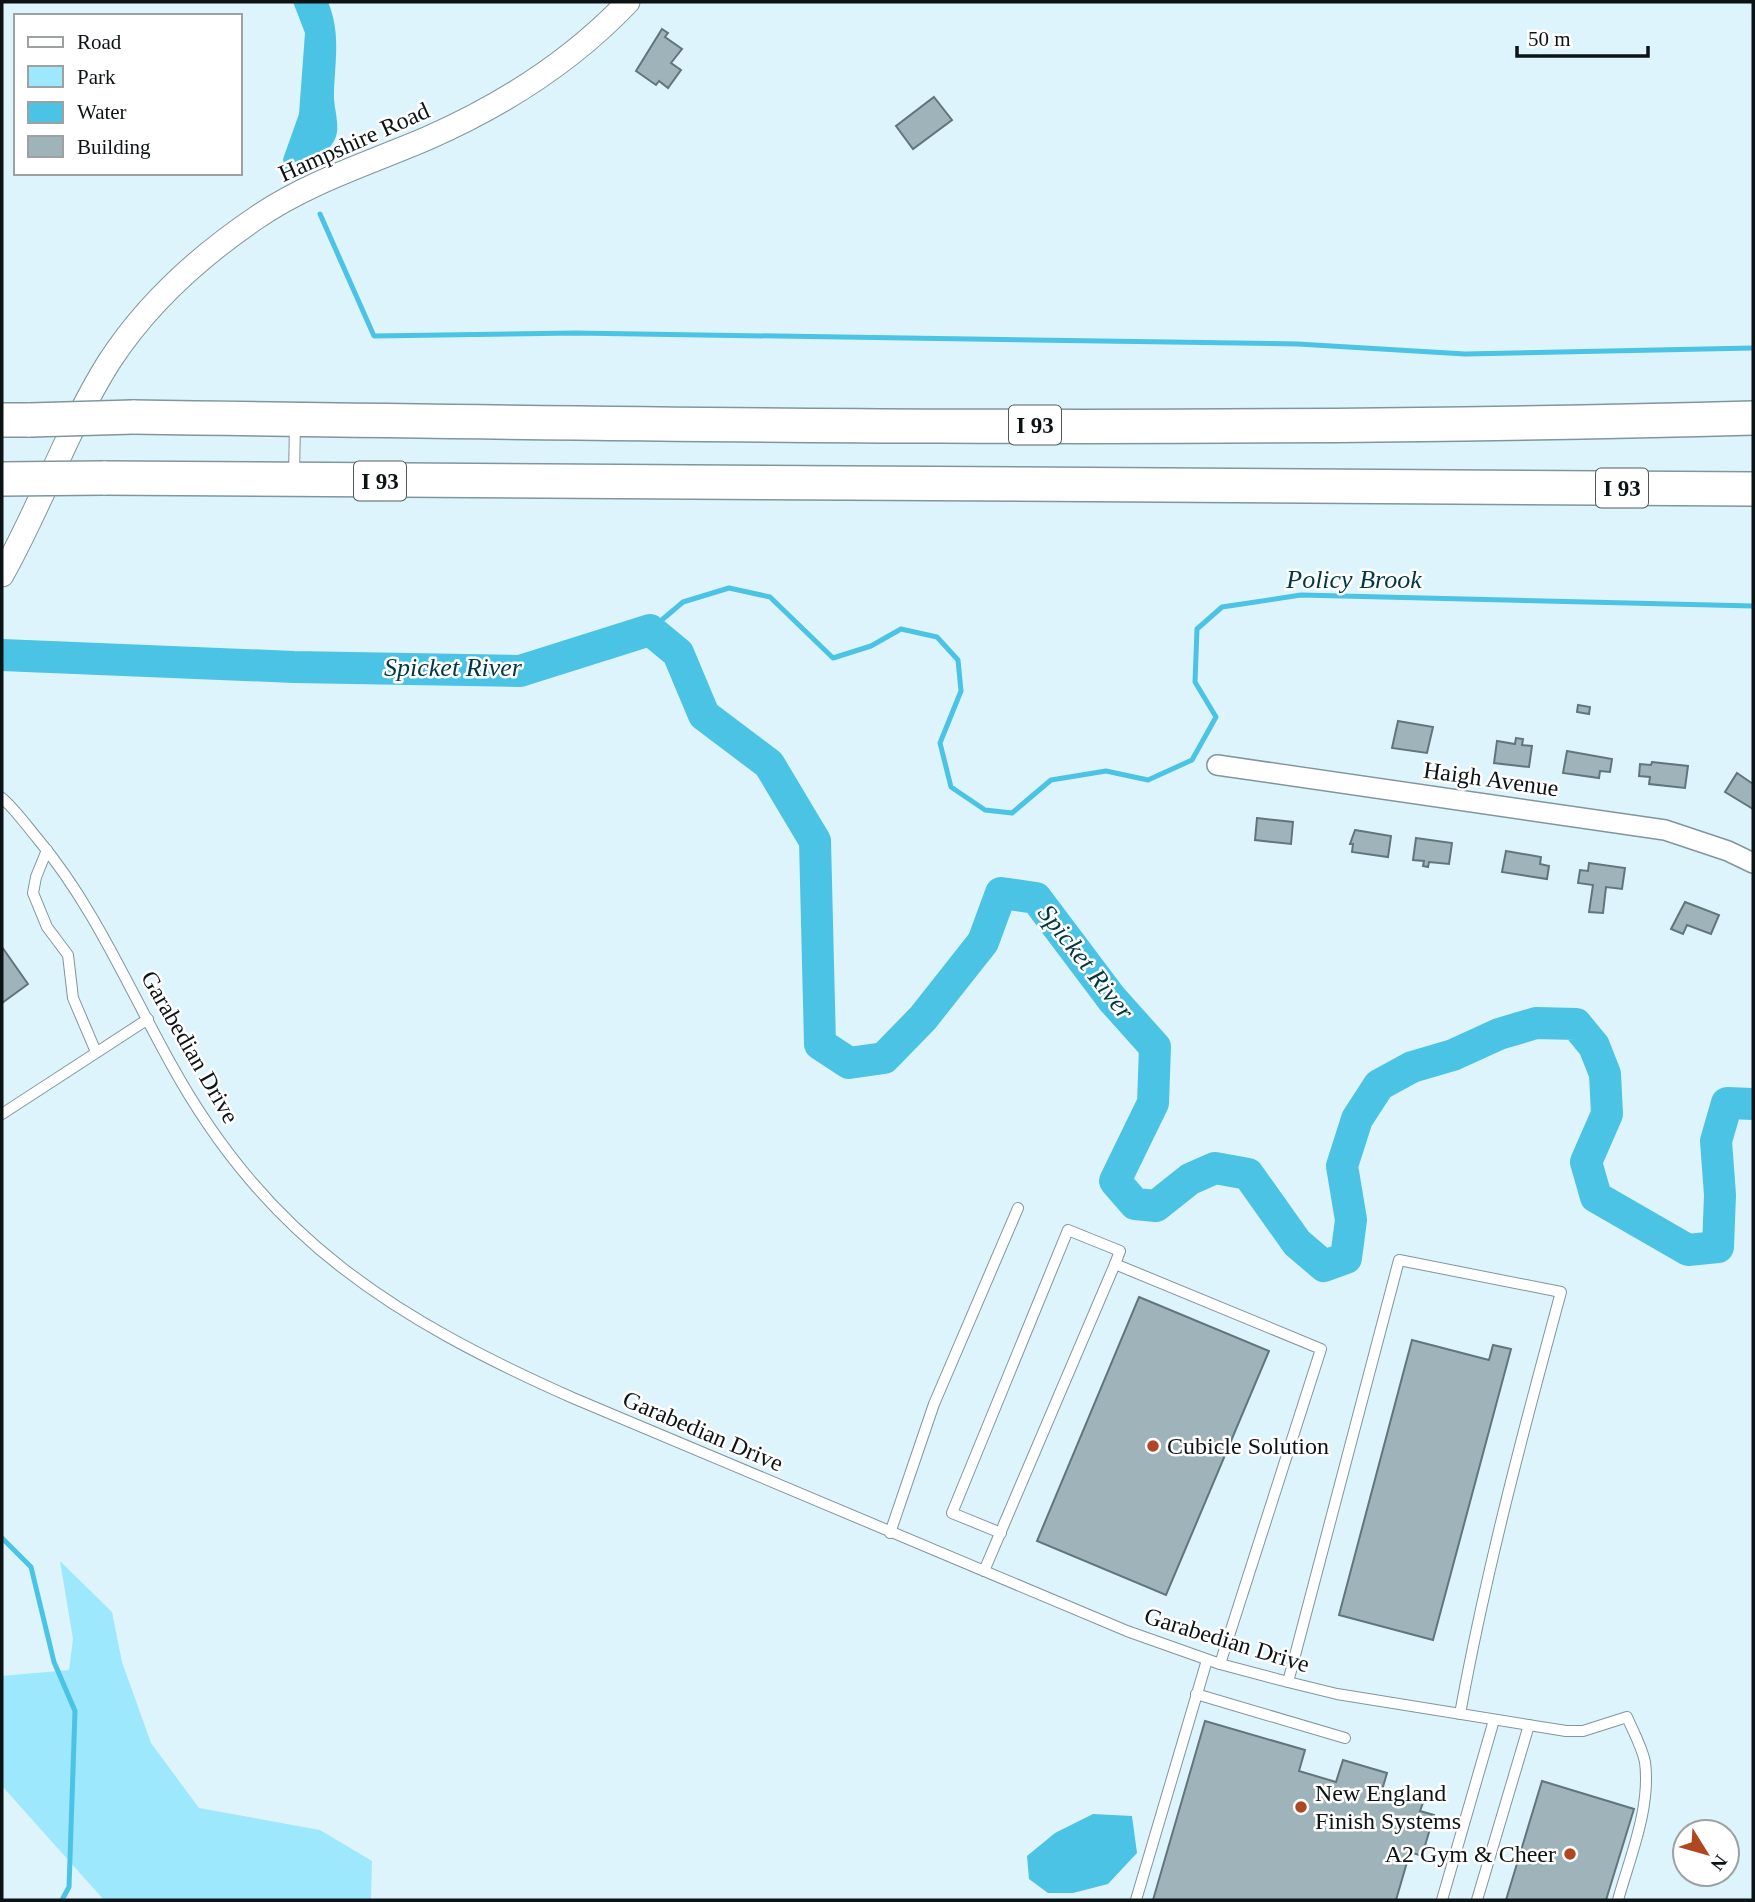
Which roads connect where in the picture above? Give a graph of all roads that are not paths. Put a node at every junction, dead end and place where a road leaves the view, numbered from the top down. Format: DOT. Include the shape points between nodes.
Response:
graph roads {
  1 [pos="628,2"];
  2 [pos="1753,418"];
  3 [pos="16,420"];
  4 [pos="296,420"];
  5 [pos="2,479"];
  6 [pos="294,481"];
  7 [pos="1753,489"];
  8 [pos="2,575"];
  9 [pos="1217,765"];
  10 [pos="2,798"];
  11 [pos="47,849"];
  12 [pos="1753,863"];
  13 [pos="148,1019"];
  14 [pos="96,1052"];
  15 [pos="2,1114"];
  16 [pos="1018,1208"];
  17 [pos="1115,1264"];
  18 [pos="890,1533"];
  19 [pos="1001,1533"];
  20 [pos="984,1571"];
  21 [pos="1207,1660"];
  22 [pos="1220,1664"];
  23 [pos="1288,1682"];
  24 [pos="1196,1694"];
  25 [pos="1460,1714"];
  26 [pos="1494,1720"];
  27 [pos="1529,1726"];
  28 [pos="1345,1738"];
  29 [pos="1136,1900"];
  30 [pos="1443,1900"];
  31 [pos="1477,1900"];
  32 [pos="1618,1900"];
  1 -- 8 [label="street, Hampshire Road" via="588,40 512,95 428,138 286,199 235,232 187,273 157,302 109,363"];
  2 -- 4 [label="highway, I 93" via="1223,426"];
  3 -- 4 [label="highway, I 93, bridge"];
  4 -- 6 [label="lane"];
  5 -- 6 [label="highway, I 93, bridge"];
  6 -- 7 [label="highway, I 93"];
  9 -- 12 [label="street, Haigh Avenue" via="1665,830"];
  10 -- 11 [label="lane, Garabedian Drive"];
  11 -- 13 [label="lane, Garabedian Drive" via="94,918"];
  11 -- 14 [label="lane" via="33,893 47,927 68,955 73,998"];
  13 -- 14 [label="lane"];
  13 -- 18 [label="lane, Garabedian Drive" via="203,1118 253,1182 294,1228 390,1304 498,1365"];
  14 -- 15 [label="lane"];
  16 -- 18 [label="lane" via="938,1393"];
  17 -- 19 [label="lane"];
  17 -- 19 [label="lane" via="1120,1251 1068,1230 952,1513"];
  17 -- 22 [label="lane" via="1321,1349"];
  18 -- 20 [label="lane, Garabedian Drive"];
  19 -- 20 [label="lane"];
  20 -- 21 [label="lane, Garabedian Drive"];
  21 -- 22 [label="lane, Garabedian Drive"];
  21 -- 24 [label="lane"];
  22 -- 23 [label="lane, Garabedian Drive"];
  23 -- 25 [label="lane, Garabedian Drive"];
  23 -- 25 [label="lane" via="1399,1260 1561,1292 1479,1613"];
  24 -- 28 [label="lane"];
  24 -- 29 [label="lane"];
  25 -- 26 [label="lane, Garabedian Drive"];
  26 -- 27 [label="lane, Garabedian Drive"];
  26 -- 30 [label="lane"];
  27 -- 31 [label="lane"];
  27 -- 32 [label="lane, Garabedian Drive" via="1583,1731 1627,1717 1644,1760 1646,1786"];
}
